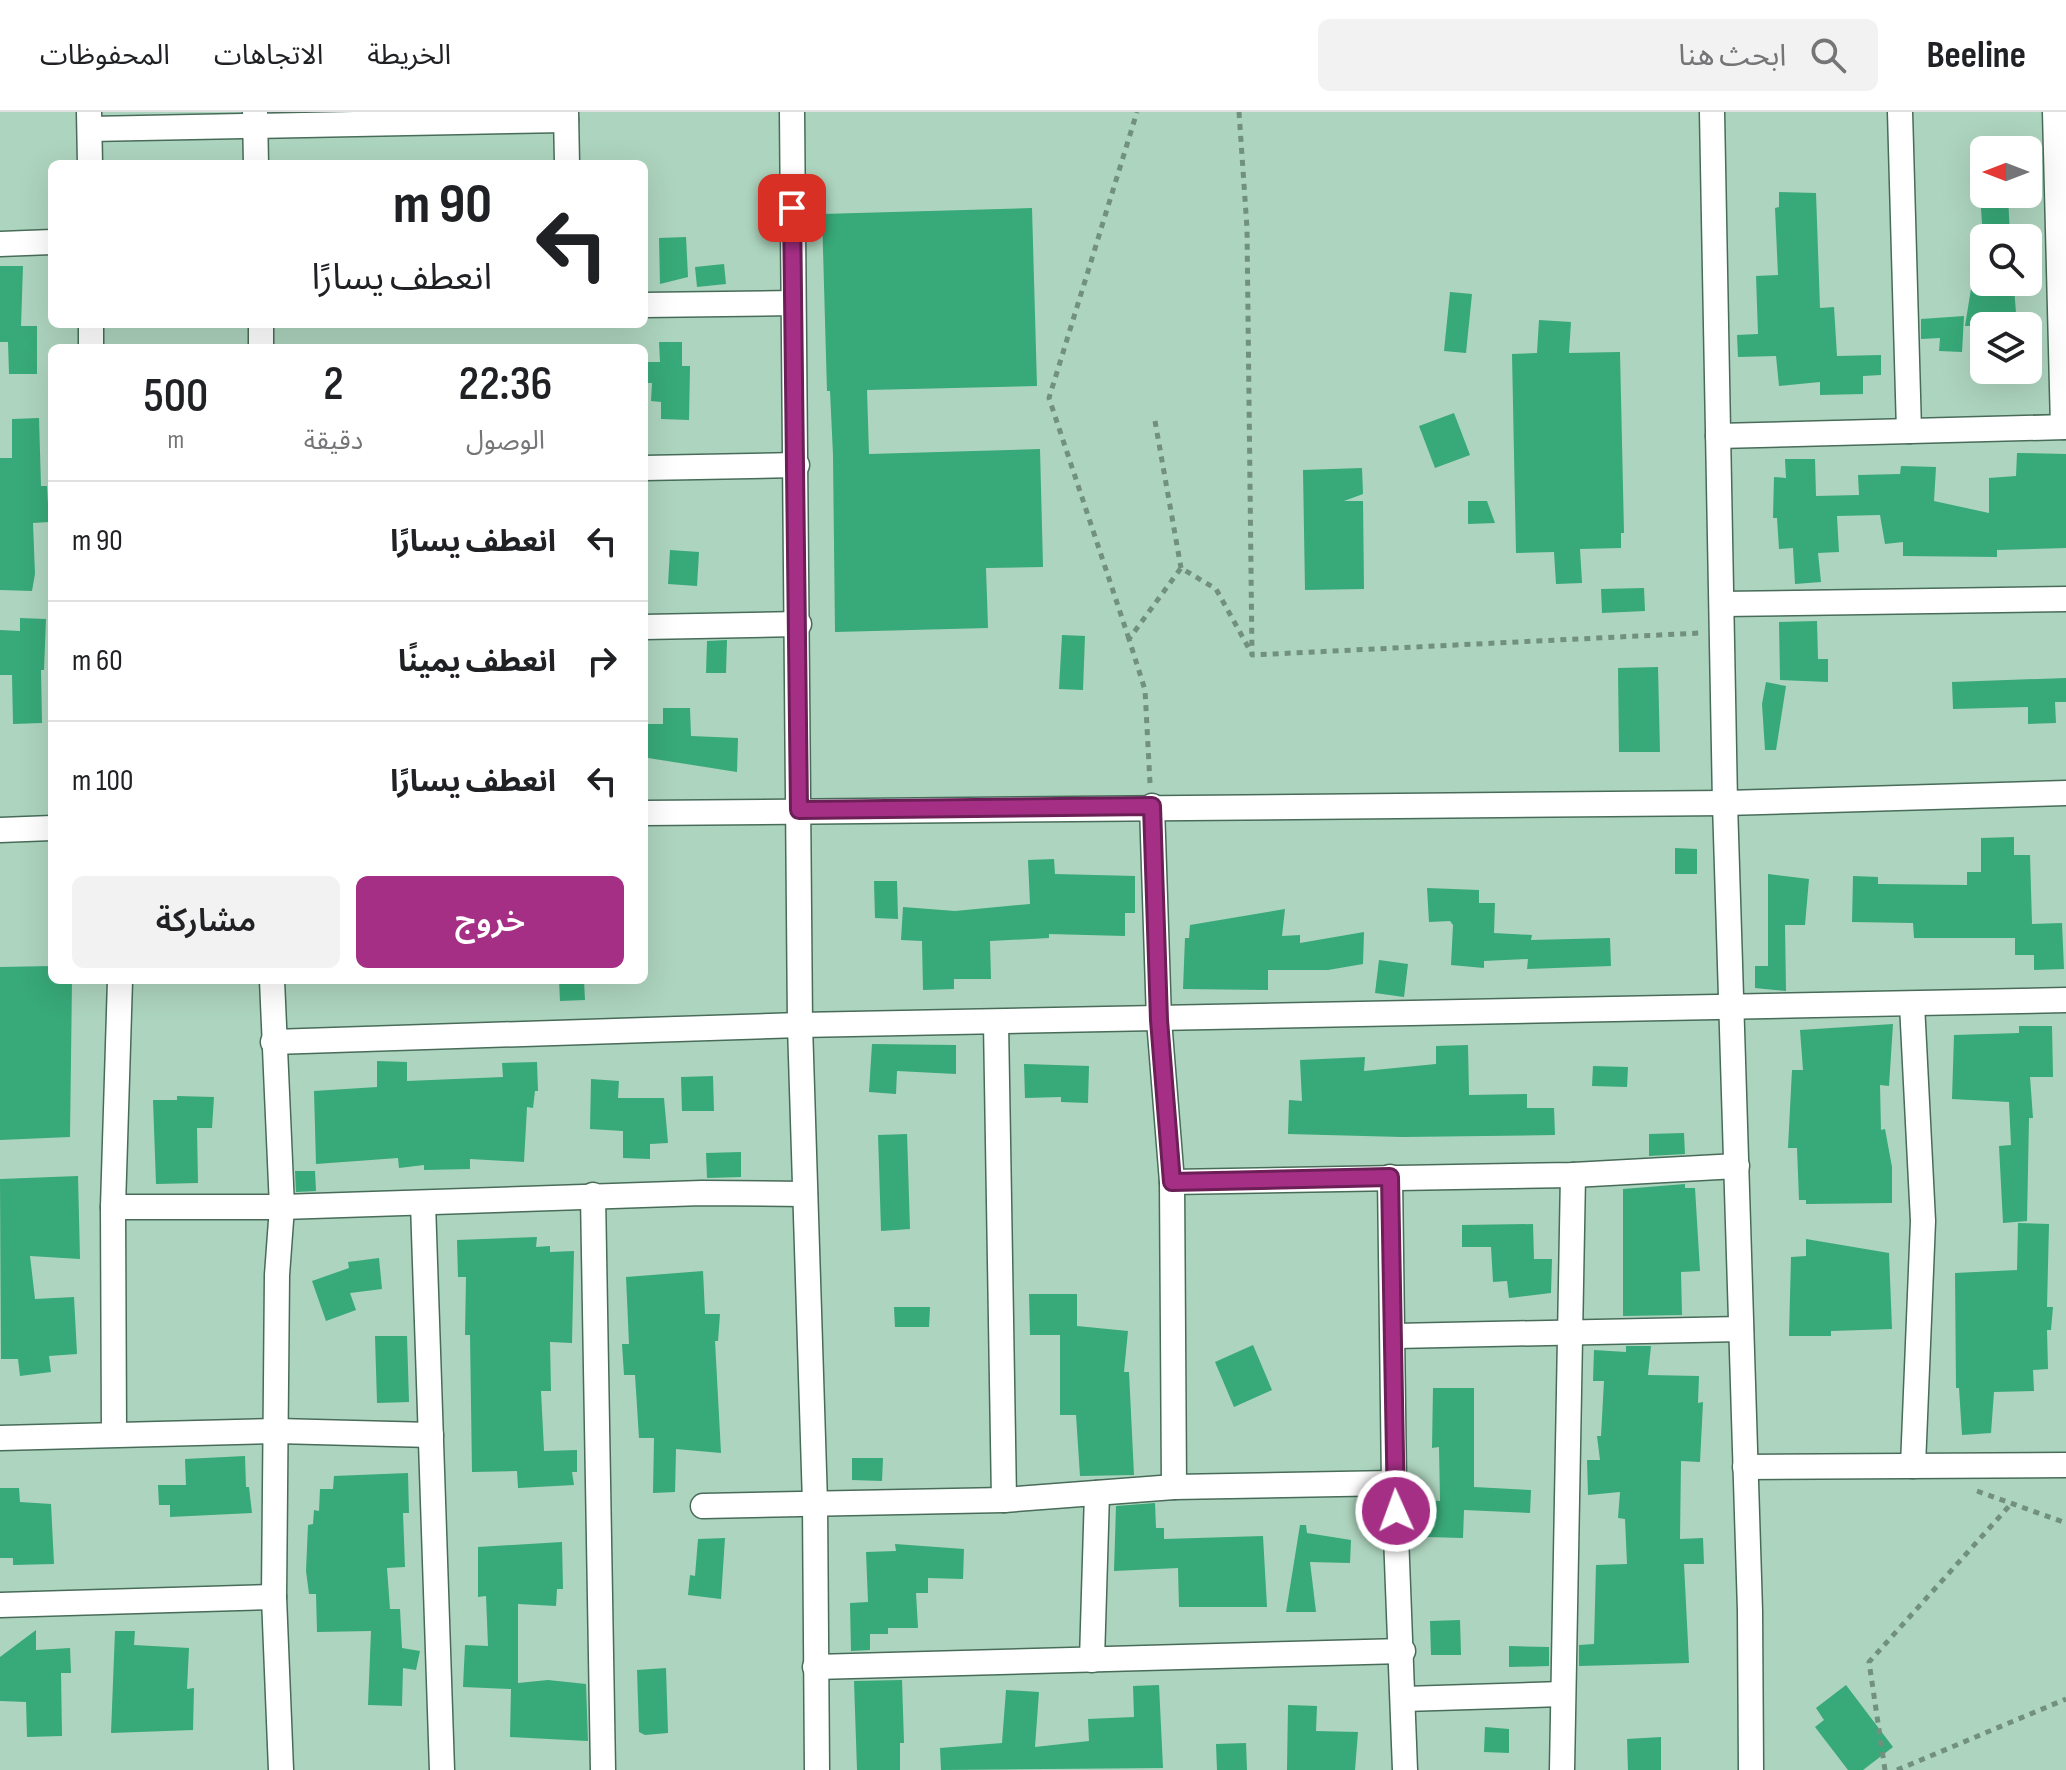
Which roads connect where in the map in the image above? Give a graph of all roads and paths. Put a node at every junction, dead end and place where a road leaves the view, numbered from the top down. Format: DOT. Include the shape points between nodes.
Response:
graph roads {
  1 [pos="792,112"];
  2 [pos="1137,112"];
  3 [pos="1239,112"];
  4 [pos="1712,112"];
  5 [pos="1900,112"];
  6 [pos="2055,112"];
  7 [pos="566,116"];
  8 [pos="256,119"];
  9 [pos="90,121"];
  10 [pos="90,160"];
  11 [pos="256,160"];
  12 [pos="567,160"];
  13 [pos="2061,199"];
  14 [pos="48,242"];
  15 [pos="0,244"];
  16 [pos="793,303"];
  17 [pos="648,305"];
  18 [pos="1155,421"];
  19 [pos="2064,427"];
  20 [pos="1909,431"];
  21 [pos="1718,436"];
  22 [pos="797,465"];
  23 [pos="648,468"];
  24 [pos="1181,568"];
  25 [pos="2066,599"];
  26 [pos="1722,604"];
  27 [pos="799,624"];
  28 [pos="648,627"];
  29 [pos="1722,632"];
  30 [pos="1129,639"];
  31 [pos="1252,655"];
  32 [pos="2066,793"];
  33 [pos="1725,803"];
  34 [pos="1152,806"];
  35 [pos="799,810"];
  36 [pos="648,813"];
  37 [pos="48,828"];
  38 [pos="0,830"];
  39 [pos="120,984"];
  40 [pos="272,984"];
  41 [pos="2066,1000"];
  42 [pos="1912,1004"];
  43 [pos="1730,1007"];
  44 [pos="1159,1020"];
  45 [pos="996,1022"];
  46 [pos="800,1025"];
  47 [pos="273,1042"];
  48 [pos="1737,1166"];
  49 [pos="1573,1175"];
  50 [pos="1390,1177"];
  51 [pos="1172,1182"];
  52 [pos="805,1194"];
  53 [pos="593,1195"];
  54 [pos="423,1203"];
  55 [pos="113,1207"];
  56 [pos="282,1207"];
  57 [pos="1741,1329"];
  58 [pos="1569,1333"];
  59 [pos="1395,1336"];
  60 [pos="277,1431"];
  61 [pos="114,1434"];
  62 [pos="431,1435"];
  63 [pos="0,1438"];
  64 [pos="2066,1465"];
  65 [pos="1913,1466"];
  66 [pos="1745,1467"];
  67 [pos="1394,1483"];
  68 [pos="1174,1487"];
  69 [pos="1969,1487"];
  70 [pos="1097,1493"];
  71 [pos="1004,1500"];
  72 [pos="815,1503"];
  73 [pos="2011,1504"];
  74 [pos="703,1506"];
  75 [pos="2066,1523"];
  76 [pos="274,1597"];
  77 [pos="0,1605"];
  78 [pos="1403,1651"];
  79 [pos="1092,1660"];
  80 [pos="815,1667"];
  81 [pos="1562,1694"];
  82 [pos="1404,1699"];
  83 [pos="2066,1699"];
  84 [pos="281,1770"];
  85 [pos="442,1770"];
  86 [pos="603,1770"];
  87 [pos="817,1770"];
  88 [pos="1405,1770"];
  89 [pos="1562,1770"];
  90 [pos="1751,1770"];
  91 [pos="1885,1770"];
  92 [pos="1897,1770"];
  1 -- 16 [label="street"];
  2 -- 30 [label="path" via="1049,398"];
  3 -- 31 [label="path" via="1248,259"];
  4 -- 21 [label="street"];
  5 -- 20 [label="street"];
  6 -- 13 [label="street"];
  7 -- 8 [label="street"];
  7 -- 12 [label="street"];
  8 -- 9 [label="street"];
  8 -- 11 [label="street"];
  9 -- 10 [label="street"];
  13 -- 19 [label="street"];
  14 -- 15 [label="street"];
  16 -- 17 [label="street"];
  16 -- 22 [label="street"];
  18 -- 24 [label="path"];
  19 -- 20 [label="street"];
  20 -- 21 [label="street"];
  21 -- 26 [label="street"];
  22 -- 23 [label="street"];
  22 -- 27 [label="street"];
  24 -- 30 [label="path"];
  24 -- 31 [label="path" via="1216,589"];
  25 -- 26 [label="street"];
  26 -- 29 [label="street"];
  27 -- 28 [label="street"];
  27 -- 35 [label="street"];
  29 -- 31 [label="path"];
  29 -- 33 [label="street"];
  30 -- 34 [label="path" via="1145,690"];
  32 -- 33 [label="street"];
  33 -- 34 [label="street"];
  33 -- 43 [label="street"];
  34 -- 35 [label="street"];
  34 -- 44 [label="street"];
  35 -- 36 [label="street"];
  35 -- 46 [label="street"];
  37 -- 38 [label="street"];
  39 -- 55 [label="street"];
  40 -- 47 [label="street"];
  41 -- 42 [label="street"];
  42 -- 43 [label="street"];
  42 -- 65 [label="street" via="1923,1221"];
  43 -- 44 [label="street"];
  43 -- 48 [label="street"];
  44 -- 45 [label="street"];
  44 -- 51 [label="street"];
  45 -- 46 [label="street"];
  45 -- 71 [label="street"];
  46 -- 47 [label="street"];
  46 -- 52 [label="street"];
  47 -- 56 [label="street"];
  48 -- 49 [label="street"];
  48 -- 57 [label="street"];
  49 -- 50 [label="street"];
  49 -- 58 [label="street"];
  50 -- 51 [label="street"];
  50 -- 59 [label="street"];
  51 -- 68 [label="street"];
  52 -- 53 [label="street"];
  52 -- 72 [label="street"];
  53 -- 54 [label="street"];
  53 -- 86 [label="street"];
  54 -- 56 [label="street"];
  54 -- 62 [label="street"];
  55 -- 56 [label="street"];
  55 -- 61 [label="street"];
  56 -- 60 [label="street"];
  57 -- 58 [label="street"];
  57 -- 66 [label="street"];
  58 -- 59 [label="street"];
  58 -- 81 [label="street"];
  59 -- 67 [label="street"];
  60 -- 61 [label="street"];
  60 -- 62 [label="street"];
  60 -- 76 [label="street"];
  61 -- 63 [label="street"];
  62 -- 85 [label="street"];
  64 -- 65 [label="street"];
  65 -- 66 [label="street"];
  66 -- 90 [label="street"];
  67 -- 68 [label="street"];
  67 -- 78 [label="street"];
  68 -- 70 [label="street"];
  69 -- 73 [label="path"];
  70 -- 71 [label="street"];
  70 -- 79 [label="street"];
  71 -- 72 [label="street"];
  72 -- 74 [label="street"];
  72 -- 80 [label="street"];
  73 -- 75 [label="path"];
  73 -- 91 [label="path" via="1869,1662"];
  76 -- 77 [label="street"];
  76 -- 84 [label="street"];
  78 -- 79 [label="street"];
  78 -- 82 [label="street"];
  79 -- 80 [label="street"];
  80 -- 87 [label="street"];
  81 -- 82 [label="street"];
  81 -- 89 [label="street"];
  82 -- 88 [label="street"];
  83 -- 92 [label="path"];
}
